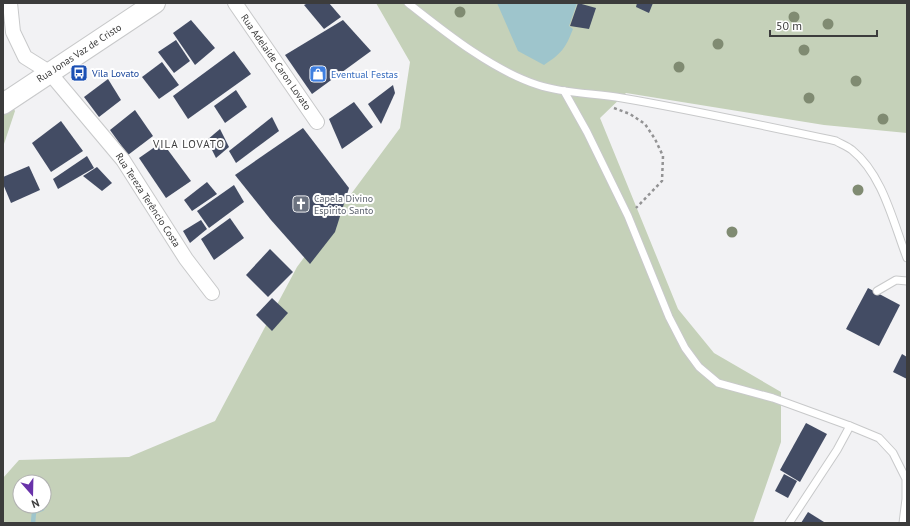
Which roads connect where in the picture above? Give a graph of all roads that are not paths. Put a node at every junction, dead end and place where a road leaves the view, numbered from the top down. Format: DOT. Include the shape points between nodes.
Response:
graph roads {
  1 [pos="10,3"];
  2 [pos="155,3"];
  3 [pos="235,3"];
  4 [pos="408,3"];
  5 [pos="49,72"];
  6 [pos="564,91"];
  7 [pos="3,104"];
  8 [pos="317,122"];
  9 [pos="907,258"];
  10 [pos="907,281"];
  11 [pos="877,291"];
  12 [pos="212,293"];
  13 [pos="850,426"];
  14 [pos="789,523"];
  15 [pos="903,523"];
  1 -- 5 [label="street, Rua Tereza Terêncio Costa" via="13,32 25,57"];
  2 -- 5 [label="street, Rua Jonas Vaz de Cristo"];
  3 -- 8 [label="street, Rua Adelaide Caron Lovato"];
  4 -- 6 [label="lane" via="493,66 538,85"];
  5 -- 7 [label="street, Rua Jonas Vaz de Cristo"];
  5 -- 12 [label="street, Rua Tereza Terêncio Costa" via="123,160 186,260"];
  6 -- 9 [label="lane" via="621,98 836,141 865,163 879,184"];
  6 -- 13 [label="lane" via="628,216 669,317 685,348 699,367 718,383 773,398"];
  10 -- 11 [label="lane" via="896,280"];
  13 -- 14 [label="lane"];
  13 -- 15 [label="lane" via="879,438 893,453 906,479"];
}
